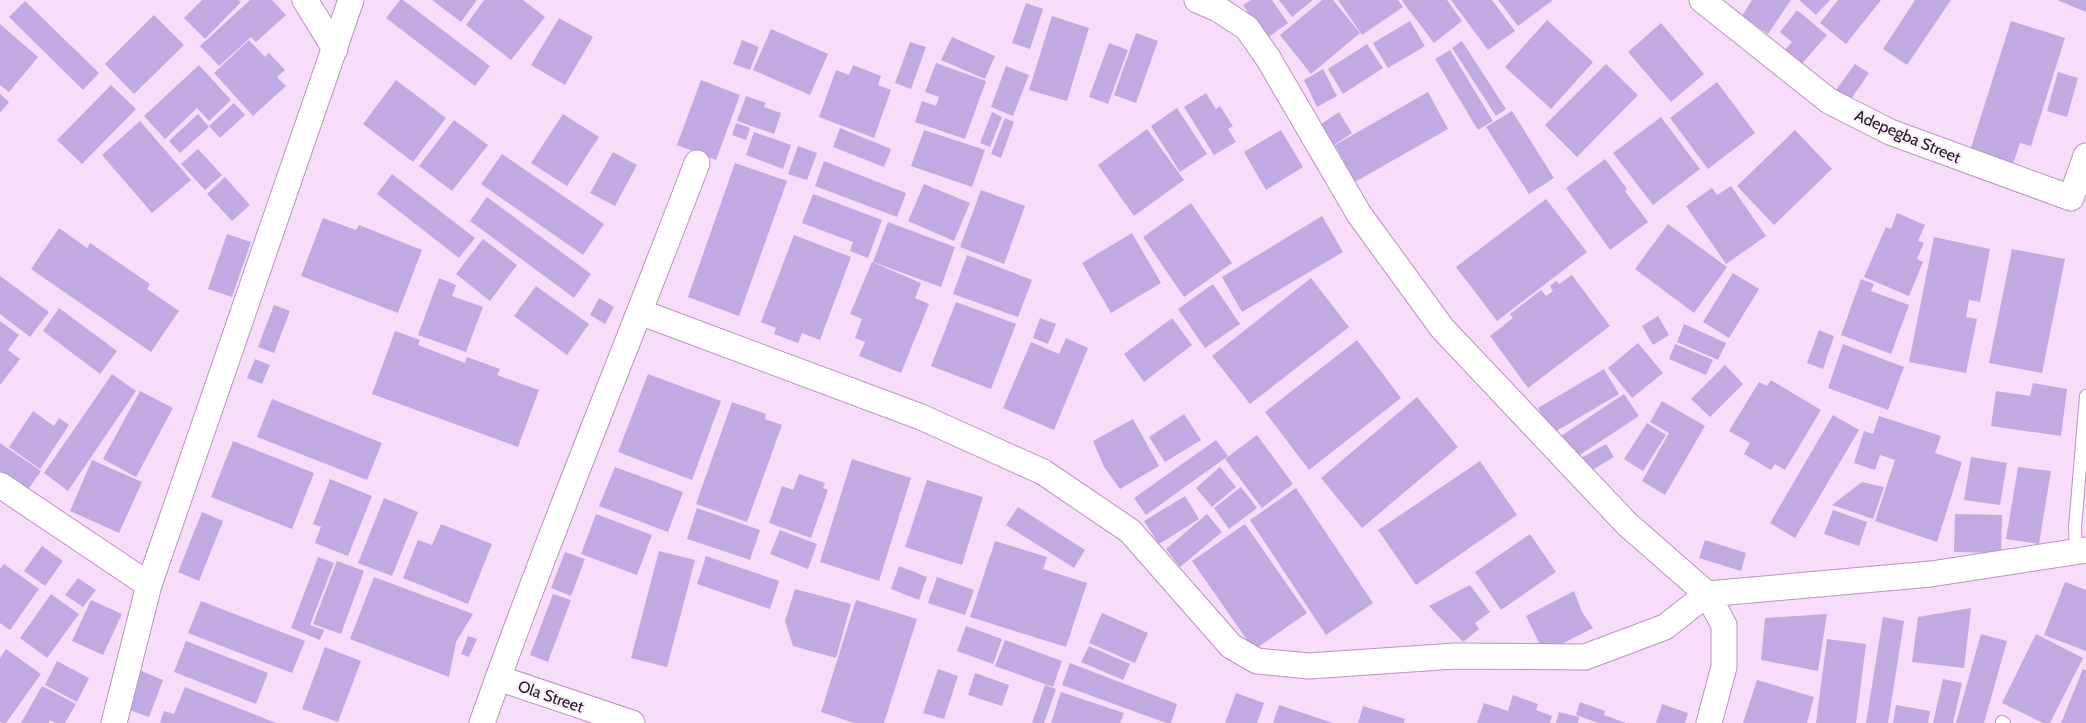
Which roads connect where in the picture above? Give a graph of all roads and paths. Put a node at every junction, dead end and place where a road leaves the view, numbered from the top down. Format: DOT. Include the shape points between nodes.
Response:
graph roads {
  1 [pos="305,0"];
  2 [pos="351,0"];
  3 [pos="1197,0"];
  4 [pos="1702,0"];
  5 [pos="335,49"];
  6 [pos="2086,156"];
  7 [pos="697,163"];
  8 [pos="2078,201"];
  9 [pos="640,312"];
  10 [pos="2086,396"];
  11 [pos="0,485"];
  12 [pos="2081,551"];
  13 [pos="149,585"];
  14 [pos="1707,594"];
  15 [pos="498,678"];
  16 [pos="114,723"];
  17 [pos="482,723"];
  18 [pos="632,723"];
  19 [pos="1709,723"];
  1 -- 5 [label="street"];
  2 -- 5 [label="street"];
  3 -- 14 [label="street" via="1247,28 1360,214 1442,328 1627,524"];
  4 -- 8 [label="street, Adepegba Street" via="1829,101 1890,132"];
  5 -- 13 [label="street"];
  6 -- 8 [label="street, Adepegba Street"];
  7 -- 9 [label="street"];
  9 -- 14 [label="street" via="921,417 1043,472 1130,531 1231,646 1257,661 1310,666 1454,656 1585,657 1665,627"];
  9 -- 15 [label="street" via="562,504"];
  10 -- 12 [label="lane" via="2075,528"];
  11 -- 13 [label="street"];
  12 -- 14 [label="street" via="1931,574"];
  13 -- 16 [label="street"];
  14 -- 19 [label="street" via="1724,625 1724,667"];
  15 -- 17 [label="street"];
  15 -- 18 [label="street, Ola Street"];
}
